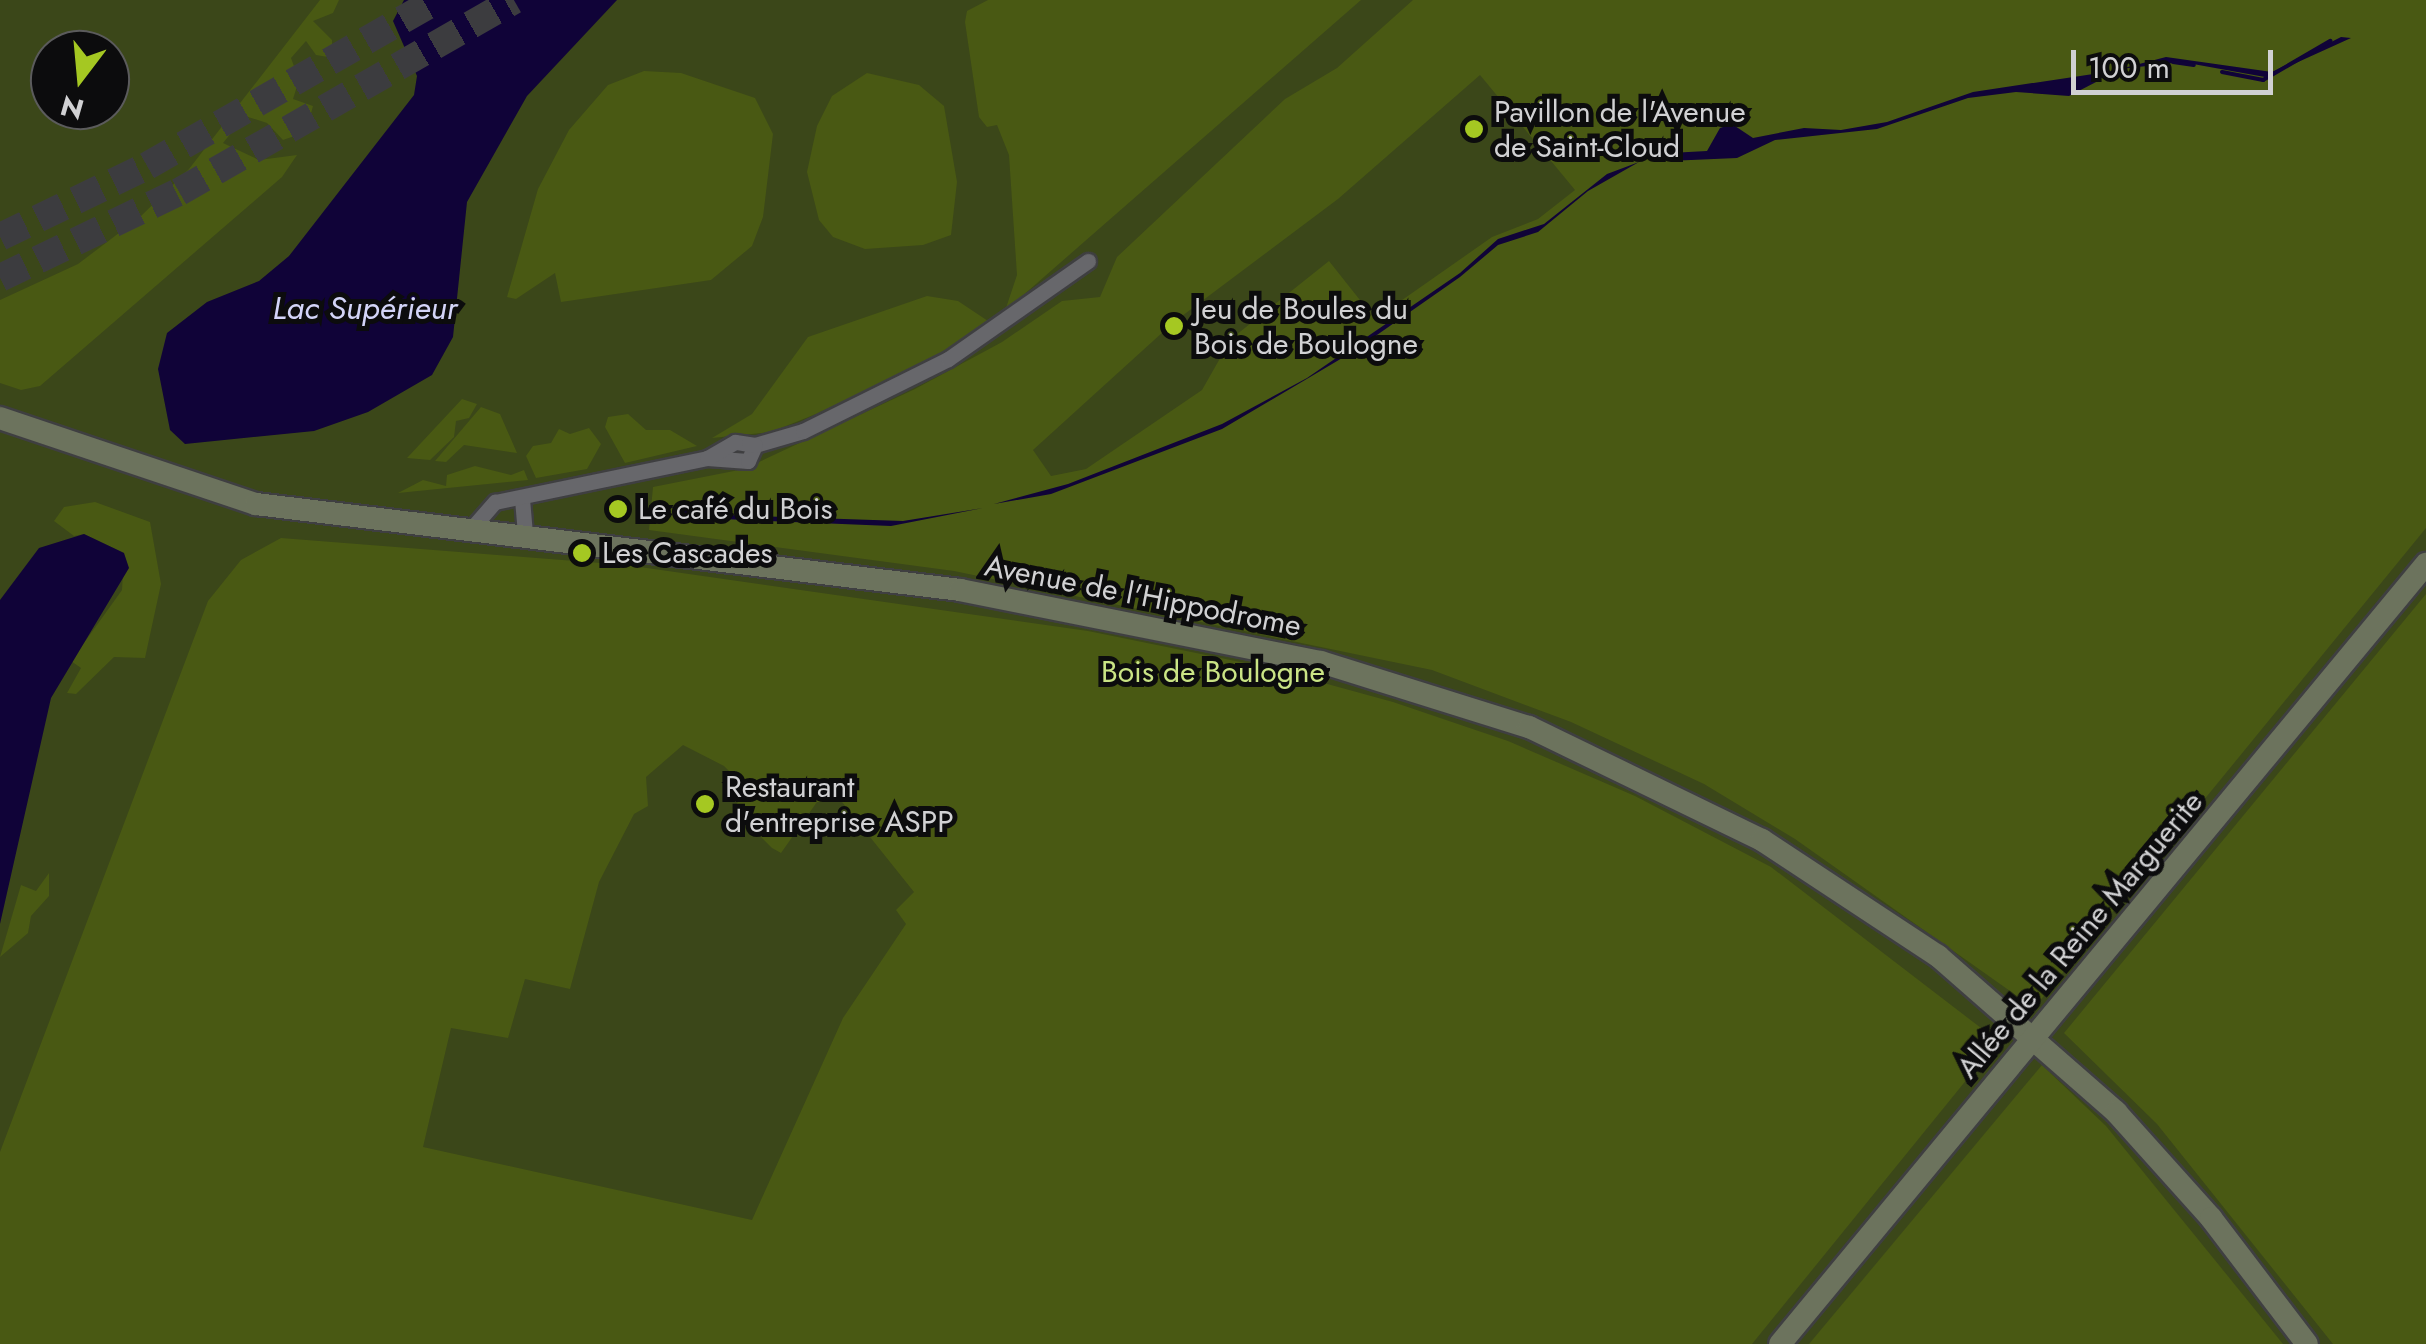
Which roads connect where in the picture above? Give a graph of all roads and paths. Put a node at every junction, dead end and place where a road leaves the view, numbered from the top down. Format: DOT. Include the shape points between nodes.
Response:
graph roads {
  1 [pos="1088,262"];
  2 [pos="0,418"];
  3 [pos="522,499"];
  4 [pos="472,528"];
  5 [pos="525,535"];
  6 [pos="2426,564"];
  7 [pos="2035,1036"];
  8 [pos="1780,1344"];
  9 [pos="2307,1344"];
  1 -- 3 [label="street" via="931,369 756,446 748,461 707,458"];
  2 -- 4 [label="main road, Avenue de l'Hippodrome" via="256,504"];
  3 -- 4 [label="street" via="494,502"];
  3 -- 5 [label="street"];
  4 -- 5 [label="main road, Avenue de l'Hippodrome"];
  5 -- 7 [label="main road, Avenue de l'Hippodrome" via="960,590 1166,627 1399,683 1529,726 1762,840 1938,956"];
  6 -- 7 [label="main road, Allée de la Reine Marguerite"];
  7 -- 8 [label="main road, Allée de la Reine Marguerite"];
  7 -- 9 [label="main road, Avenue de l'Hippodrome" via="2116,1112 2212,1218"];
}
